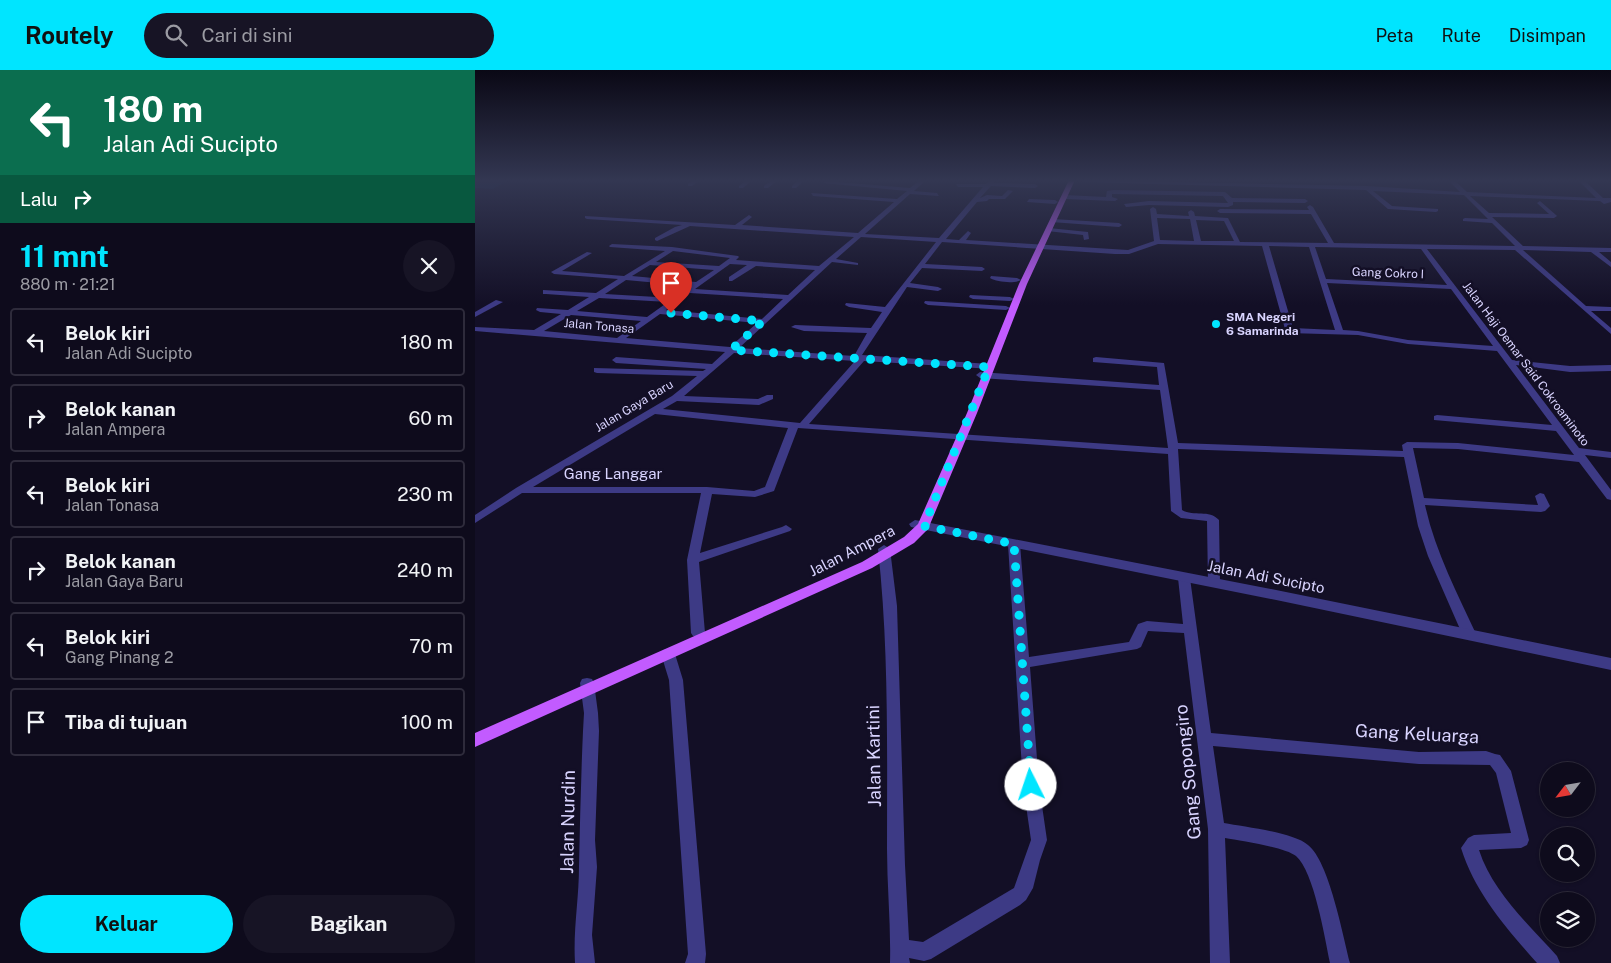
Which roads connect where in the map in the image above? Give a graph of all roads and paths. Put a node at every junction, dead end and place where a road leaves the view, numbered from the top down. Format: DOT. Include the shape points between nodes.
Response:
graph roads {
  1 [pos="1053,221"];
  2 [pos="1492,221"];
  3 [pos="656,222"];
  4 [pos="743,222"];
  5 [pos="875,222"];
  6 [pos="956,222"];
  7 [pos="1047,222"];
  8 [pos="1064,222"];
  9 [pos="1155,222"];
  10 [pos="1193,222"];
  11 [pos="1227,222"];
  12 [pos="1319,222"];
  13 [pos="691,224"];
  14 [pos="1119,225"];
  15 [pos="736,227"];
  16 [pos="869,227"];
  17 [pos="781,230"];
  18 [pos="1049,230"];
  19 [pos="968,233"];
  20 [pos="837,234"];
  21 [pos="857,237"];
  22 [pos="764,238"];
  23 [pos="657,239"];
  24 [pos="1087,239"];
  25 [pos="939,241"];
  26 [pos="1157,242"];
  27 [pos="1198,242"];
  28 [pos="960,243"];
  29 [pos="1238,243"];
  30 [pos="1265,244"];
  31 [pos="1311,245"];
  32 [pos="1332,245"];
  33 [pos="612,246"];
  34 [pos="713,246"];
  35 [pos="1422,246"];
  36 [pos="1037,247"];
  37 [pos="1518,248"];
  38 [pos="672,249"];
  39 [pos="1591,249"];
  40 [pos="1611,250"];
  41 [pos="699,252"];
  42 [pos="589,253"];
  43 [pos="831,260"];
  44 [pos="730,262"];
  45 [pos="648,263"];
  46 [pos="755,263"];
  47 [pos="856,264"];
  48 [pos="1611,265"];
  49 [pos="920,266"];
  50 [pos="719,268"];
  51 [pos="821,268"];
  52 [pos="982,269"];
  53 [pos="624,278"];
  54 [pos="994,278"];
  55 [pos="732,280"];
  56 [pos="1017,280"];
  57 [pos="1322,281"];
  58 [pos="697,284"];
  59 [pos="905,285"];
  60 [pos="1453,286"];
  61 [pos="938,290"];
  62 [pos="688,291"];
  63 [pos="546,292"];
  64 [pos="597,294"];
  65 [pos="973,296"];
  66 [pos="790,298"];
  67 [pos="673,300"];
  68 [pos="499,302"];
  69 [pos="928,303"];
  70 [pos="1008,303"];
  71 [pos="849,305"];
  72 [pos="1584,308"];
  73 [pos="1611,309"];
  74 [pos="540,310"];
  75 [pos="887,310"];
  76 [pos="568,312"];
  77 [pos="658,312"];
  78 [pos="475,315"];
  79 [pos="648,319"];
  80 [pos="763,321"];
  81 [pos="795,327"];
  82 [pos="475,329"];
  83 [pos="872,331"];
  84 [pos="1339,331"];
  85 [pos="1611,332"];
  86 [pos="536,333"];
  87 [pos="619,340"];
  88 [pos="1499,349"];
  89 [pos="731,350"];
  90 [pos="859,358"];
  91 [pos="616,360"];
  92 [pos="1096,360"];
  93 [pos="1510,362"];
  94 [pos="714,367"];
  95 [pos="1611,368"];
  96 [pos="597,370"];
  97 [pos="985,371"];
  98 [pos="706,374"];
  99 [pos="1165,388"];
  100 [pos="675,398"];
  101 [pos="769,398"];
  102 [pos="653,411"];
  103 [pos="1437,418"];
  104 [pos="798,426"];
  105 [pos="1558,428"];
  106 [pos="959,435"];
  107 [pos="1173,449"];
  108 [pos="1408,454"];
  109 [pos="1579,455"];
  110 [pos="1611,456"];
  111 [pos="520,490"];
  112 [pos="707,490"];
  113 [pos="1540,496"];
  114 [pos="1611,497"];
  115 [pos="1421,501"];
  116 [pos="475,520"];
  117 [pos="919,525"];
  118 [pos="786,529"];
  119 [pos="1014,544"];
  120 [pos="884,552"];
  121 [pos="693,560"];
  122 [pos="1185,578"];
  123 [pos="1214,583"];
  124 [pos="1189,629"];
  125 [pos="698,633"];
  126 [pos="1470,636"];
  127 [pos="667,654"];
  128 [pos="1023,663"];
  129 [pos="1611,664"];
  130 [pos="588,686"];
  131 [pos="475,731"];
  132 [pos="1206,739"];
  133 [pos="475,740"];
  134 [pos="1216,829"];
  135 [pos="900,955"];
  136 [pos="585,963"];
  137 [pos="695,963"];
  138 [pos="1220,963"];
  139 [pos="1340,963"];
  140 [pos="1550,963"];
  1 -- 18 [label="main road, Jalan Ampera"];
  2 -- 37 [label="street"];
  3 -- 13 [label="street"];
  4 -- 15 [label="street"];
  5 -- 16 [label="street, Jalan Gaya Baru"];
  6 -- 25 [label="street"];
  7 -- 36 [label="main road, Jalan Ampera"];
  8 -- 14 [label="street"];
  9 -- 26 [label="street"];
  10 -- 27 [label="street"];
  11 -- 29 [label="street"];
  12 -- 32 [label="street"];
  13 -- 15 [label="street"];
  13 -- 23 [label="street"];
  15 -- 17 [label="street"];
  16 -- 20 [label="street" via="843,229"];
  16 -- 21 [label="street, Jalan Gaya Baru"];
  17 -- 20 [label="street"];
  17 -- 22 [label="street"];
  18 -- 24 [label="street" via="1086,233"];
  18 -- 36 [label="main road, Jalan Ampera"];
  19 -- 28 [label="street"];
  20 -- 21 [label="street"];
  21 -- 25 [label="street"];
  21 -- 43 [label="street, Jalan Gaya Baru"];
  25 -- 28 [label="street"];
  25 -- 49 [label="street"];
  26 -- 27 [label="street"];
  26 -- 36 [label="street" via="1122,252"];
  27 -- 29 [label="street"];
  28 -- 36 [label="street"];
  29 -- 30 [label="street"];
  30 -- 31 [label="street"];
  30 -- 84 [label="street" via="1289,329 1295,332"];
  31 -- 32 [label="street"];
  31 -- 57 [label="street"];
  32 -- 35 [label="street"];
  33 -- 38 [label="street"];
  34 -- 41 [label="street"];
  35 -- 37 [label="street"];
  35 -- 60 [label="street, Jalan Haji Oemar Said Cokroaminoto"];
  36 -- 56 [label="main road, Jalan Ampera"];
  36 -- 97 [label="main road, Jalan Ampera"];
  37 -- 39 [label="street"];
  37 -- 72 [label="street"];
  38 -- 41 [label="street"];
  38 -- 45 [label="street"];
  39 -- 40 [label="street"];
  39 -- 48 [label="street"];
  41 -- 44 [label="street" via="736,257"];
  42 -- 53 [label="street" via="554,272"];
  43 -- 47 [label="street"];
  43 -- 51 [label="street, Jalan Gaya Baru"];
  44 -- 46 [label="street"];
  44 -- 50 [label="street"];
  45 -- 50 [label="street"];
  45 -- 53 [label="street"];
  46 -- 51 [label="street"];
  46 -- 55 [label="street"];
  49 -- 52 [label="street"];
  49 -- 59 [label="street"];
  50 -- 58 [label="street"];
  51 -- 66 [label="street, Jalan Gaya Baru"];
  53 -- 58 [label="street"];
  53 -- 64 [label="street"];
  54 -- 56 [label="street"];
  56 -- 70 [label="main road, Jalan Ampera"];
  57 -- 60 [label="street, Gang Cokro I"];
  57 -- 84 [label="street"];
  58 -- 62 [label="street"];
  59 -- 61 [label="street"];
  59 -- 75 [label="street"];
  60 -- 88 [label="street, Jalan Haji Oemar Said Cokroaminoto"];
  62 -- 66 [label="street"];
  62 -- 67 [label="street"];
  63 -- 64 [label="street"];
  64 -- 67 [label="street"];
  64 -- 76 [label="street"];
  65 -- 70 [label="street"];
  66 -- 80 [label="street, Jalan Gaya Baru"];
  67 -- 77 [label="street"];
  68 -- 78 [label="street"];
  69 -- 70 [label="street"];
  70 -- 97 [label="main road, Jalan Ampera"];
  71 -- 75 [label="street"];
  72 -- 73 [label="street"];
  72 -- 85 [label="street"];
  74 -- 76 [label="street"];
  75 -- 83 [label="street"];
  76 -- 79 [label="street"];
  76 -- 86 [label="street"];
  77 -- 79 [label="street"];
  77 -- 80 [label="street"];
  79 -- 87 [label="street"];
  80 -- 89 [label="street, Jalan Gaya Baru"];
  81 -- 83 [label="street"];
  82 -- 86 [label="street, Jalan Tonasa"];
  83 -- 90 [label="street"];
  84 -- 88 [label="street" via="1408,342"];
  86 -- 87 [label="street, Jalan Tonasa"];
  87 -- 89 [label="street, Jalan Tonasa"];
  88 -- 93 [label="street, Jalan Haji Oemar Said Cokroaminoto"];
  89 -- 90 [label="street, Jalan Tonasa"];
  89 -- 94 [label="street, Jalan Gaya Baru"];
  90 -- 97 [label="street, Jalan Tonasa"];
  90 -- 104 [label="street"];
  91 -- 94 [label="street"];
  92 -- 99 [label="street" via="1160,364"];
  93 -- 95 [label="street" via="1571,369"];
  93 -- 105 [label="street, Jalan Haji Oemar Said Cokroaminoto"];
  94 -- 98 [label="street, Jalan Gaya Baru"];
  96 -- 98 [label="street"];
  97 -- 99 [label="street, Jalan Tonasa"];
  97 -- 106 [label="main road, Jalan Ampera"];
  98 -- 100 [label="street, Jalan Gaya Baru"];
  99 -- 107 [label="street"];
  100 -- 101 [label="street" via="759,402"];
  100 -- 102 [label="street, Jalan Gaya Baru"];
  102 -- 104 [label="street"];
  102 -- 111 [label="street, Jalan Gaya Baru"];
  103 -- 105 [label="street"];
  104 -- 106 [label="street"];
  104 -- 112 [label="street, Gang Langgar" via="770,490 755,494"];
  105 -- 109 [label="street, Jalan Haji Oemar Said Cokroaminoto"];
  106 -- 107 [label="street"];
  106 -- 117 [label="main road, Jalan Ampera"];
  107 -- 108 [label="street"];
  107 -- 123 [label="street" via="1177,511 1213,520"];
  108 -- 109 [label="street" via="1407,445 1443,445"];
  108 -- 115 [label="street"];
  109 -- 110 [label="street"];
  109 -- 114 [label="street, Jalan Haji Oemar Said Cokroaminoto"];
  111 -- 112 [label="street, Gang Langgar"];
  111 -- 116 [label="street, Jalan Gaya Baru"];
  112 -- 121 [label="street"];
  113 -- 115 [label="street" via="1544,506 1541,509"];
  115 -- 126 [label="street" via="1424,526 1434,556"];
  117 -- 119 [label="street, Jalan Adi Sucipto"];
  117 -- 120 [label="main road, Jalan Ampera" via="909,540"];
  118 -- 121 [label="street"];
  119 -- 122 [label="street, Jalan Adi Sucipto"];
  119 -- 128 [label="street"];
  120 -- 125 [label="main road, Jalan Ampera"];
  120 -- 127 [label="main road, Jalan Ampera"];
  120 -- 135 [label="street, Jalan Kartini" via="891,606 895,865"];
  121 -- 125 [label="street"];
  122 -- 123 [label="street, Jalan Adi Sucipto"];
  122 -- 124 [label="street, Gang Sopongiro"];
  123 -- 126 [label="street, Jalan Adi Sucipto"];
  124 -- 128 [label="street" via="1147,626 1143,628 1137,644 1132,646"];
  124 -- 132 [label="street, Gang Sopongiro"];
  125 -- 130 [label="main road, Jalan Ampera"];
  126 -- 129 [label="street, Jalan Adi Sucipto"];
  127 -- 130 [label="main road, Jalan Ampera"];
  127 -- 137 [label="street" via="676,680 697,954"];
  128 -- 135 [label="street" via="1031,785 1039,840 1024,888 1014,899 930,949"];
  130 -- 131 [label="main road, Jalan Ampera"];
  130 -- 133 [label="main road, Jalan Ampera"];
  130 -- 136 [label="street, Jalan Nurdin" via="591,722 583,935"];
  132 -- 134 [label="street, Gang Sopongiro"];
  132 -- 140 [label="street, Gang Keluarga" via="1419,758 1486,757 1495,760 1503,771 1522,837 1519,842 1474,843 1470,848 1471,856 1491,890"];
  134 -- 138 [label="street, Gang Sopongiro"];
  134 -- 139 [label="street" via="1295,846 1307,854 1318,880"];
}
